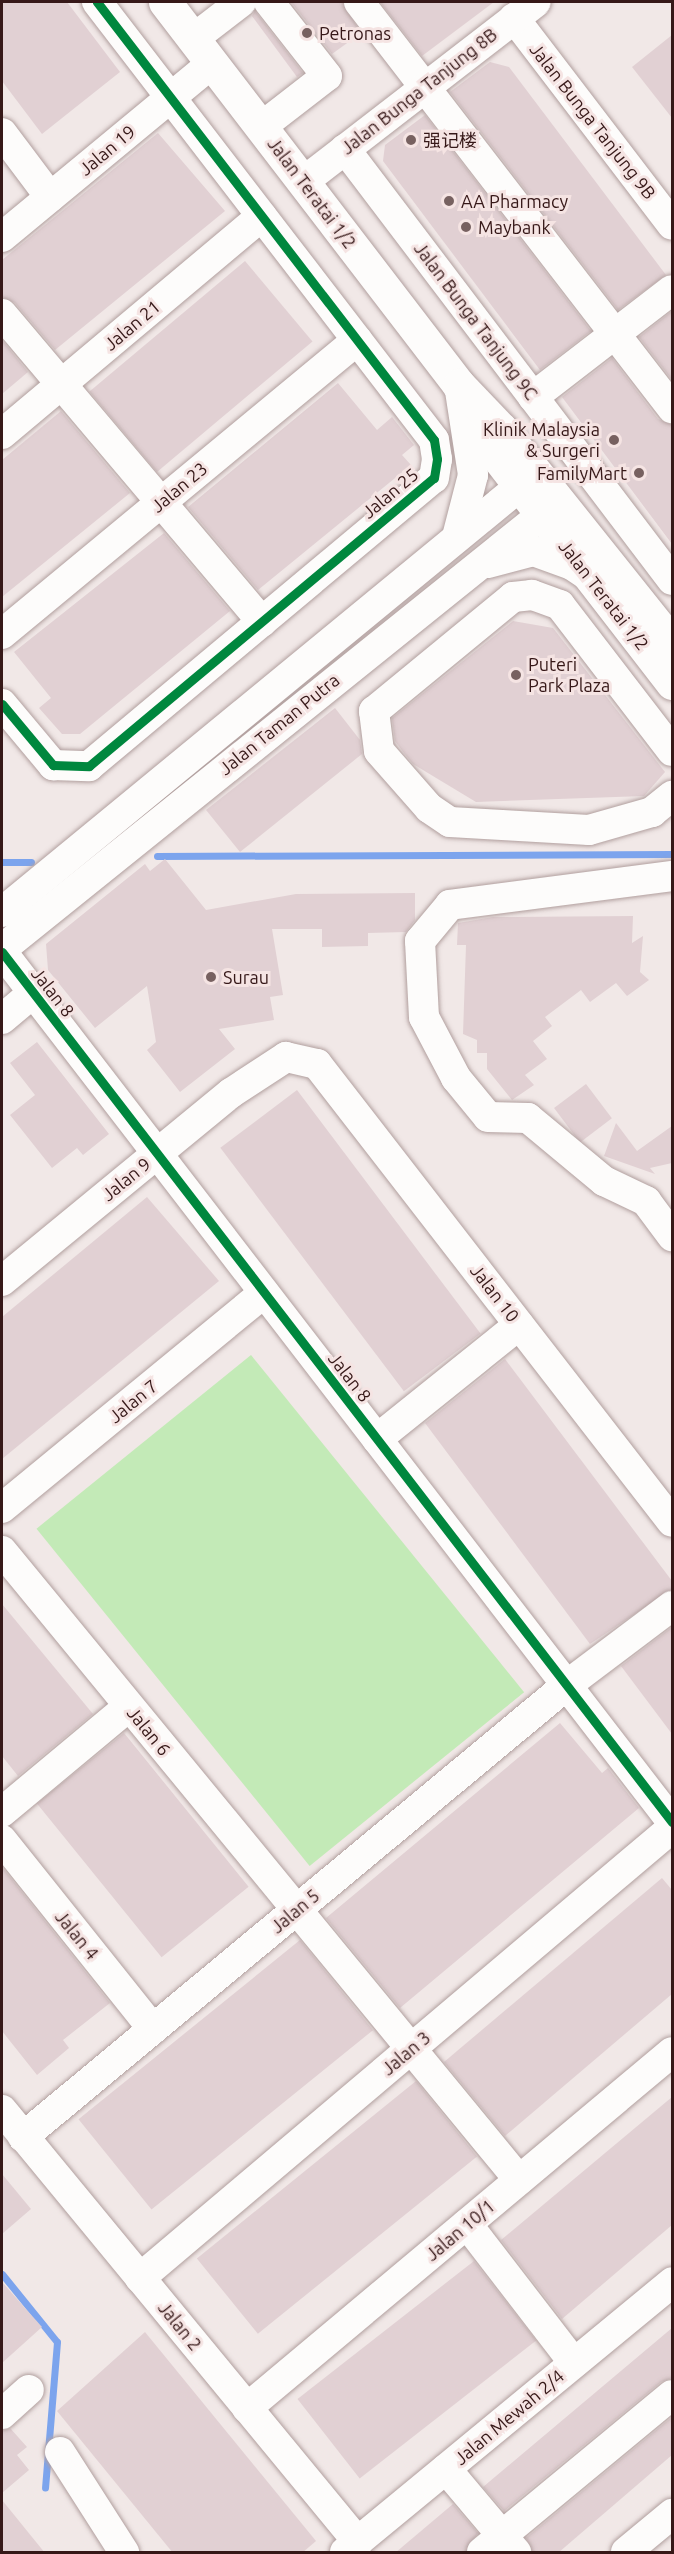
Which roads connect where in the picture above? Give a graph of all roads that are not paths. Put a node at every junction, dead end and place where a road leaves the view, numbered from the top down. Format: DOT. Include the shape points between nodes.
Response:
graph roads {
  1 [pos="97,2"];
  2 [pos="165,2"];
  3 [pos="241,2"];
  4 [pos="269,2"];
  5 [pos="359,2"];
  6 [pos="525,10"];
  7 [pos="203,51"];
  8 [pos="425,87"];
  9 [pos="170,97"];
  10 [pos="261,127"];
  11 [pos="2,133"];
  12 [pos="345,149"];
  13 [pos="303,182"];
  14 [pos="50,197"];
  15 [pos="668,208"];
  16 [pos="262,216"];
  17 [pos="2,237"];
  18 [pos="672,290"];
  19 [pos="2,314"];
  20 [pos="615,334"];
  21 [pos="357,340"];
  22 [pos="60,385"];
  23 [pos="459,385"];
  24 [pos="533,397"];
  25 [pos="672,408"];
  26 [pos="2,434"];
  27 [pos="527,480"];
  28 [pos="159,504"];
  29 [pos="550,508"];
  30 [pos="458,533"];
  31 [pos="471,568"];
  32 [pos="593,580"];
  33 [pos="672,580"];
  34 [pos="626,620"];
  35 [pos="262,622"];
  36 [pos="2,634"];
  37 [pos="670,634"];
  38 [pos="594,642"];
  39 [pos="672,683"];
  40 [pos="2,704"];
  41 [pos="672,751"];
  42 [pos="672,796"];
  43 [pos="672,876"];
  44 [pos="2,912"];
  45 [pos="2,951"];
  46 [pos="33,993"];
  47 [pos="2,1019"];
  48 [pos="317,1064"];
  49 [pos="157,1154"];
  50 [pos="672,1236"];
  51 [pos="2,1281"];
  52 [pos="264,1293"];
  53 [pos="519,1324"];
  54 [pos="377,1439"];
  55 [pos="2,1509"];
  56 [pos="672,1522"];
  57 [pos="2,1551"];
  58 [pos="672,1606"];
  59 [pos="567,1685"];
  60 [pos="129,1706"];
  61 [pos="2,1812"];
  62 [pos="672,1822"];
  63 [pos="672,1828"];
  64 [pos="2,1840"];
  65 [pos="297,1910"];
  66 [pos="153,2029"];
  67 [pos="411,2049"];
  68 [pos="671,2056"];
  69 [pos="2,2110"];
  70 [pos="23,2137"];
  71 [pos="519,2180"];
  72 [pos="466,2224"];
  73 [pos="140,2278"];
  74 [pos="670,2287"];
  75 [pos="574,2362"];
  76 [pos="29,2390"];
  77 [pos="672,2395"];
  78 [pos="247,2408"];
  79 [pos="2,2414"];
  80 [pos="60,2452"];
  81 [pos="446,2469"];
  82 [pos="672,2514"];
  83 [pos="352,2547"];
  84 [pos="500,2547"];
  85 [pos="115,2549"];
  86 [pos="626,2553"];
  1 -- 9 [label="street, Jalan 25"];
  2 -- 7 [label="main road, Jalan Teratai 1/2"];
  3 -- 7 [label="street, Jalan 19"];
  4 -- 10 [label="street" via="327,76"];
  5 -- 8 [label="street"];
  6 -- 8 [label="street, Jalan Bunga Tanjung 8B"];
  6 -- 15 [label="street, Jalan Bunga Tanjung 9B"];
  7 -- 9 [label="street, Jalan 19"];
  7 -- 10 [label="main road, Jalan Teratai 1/2"];
  8 -- 12 [label="street, Jalan Bunga Tanjung 8B"];
  8 -- 20 [label="street"];
  9 -- 14 [label="street, Jalan 19"];
  9 -- 16 [label="street, Jalan 25"];
  10 -- 13 [label="main road, Jalan Teratai 1/2"];
  11 -- 14 [label="street"];
  12 -- 13 [label="street, Jalan Bunga Tanjung 8B"];
  12 -- 24 [label="street, Jalan Bunga Tanjung 9C"];
  13 -- 23 [label="main road, Jalan Teratai 1/2"];
  14 -- 17 [label="street, Jalan 19"];
  16 -- 21 [label="street, Jalan 25"];
  16 -- 22 [label="street, Jalan 21"];
  18 -- 20 [label="street"];
  19 -- 22 [label="street"];
  20 -- 24 [label="street"];
  20 -- 25 [label="street"];
  21 -- 28 [label="street, Jalan 23"];
  21 -- 35 [label="street, Jalan 25" via="434,440 434,478"];
  22 -- 26 [label="street, Jalan 21"];
  22 -- 28 [label="street"];
  23 -- 27 [label="main road, Jalan Teratai 1/2"];
  23 -- 30 [label="street" via="473,475"];
  24 -- 33 [label="street, Jalan Bunga Tanjung 9C"];
  27 -- 29 [label="main road, Jalan Teratai 1/2"];
  27 -- 30 [label="street, Jalan Taman Putra"];
  28 -- 35 [label="street"];
  28 -- 36 [label="street, Jalan 23"];
  29 -- 31 [label="street, Jalan Taman Putra"];
  29 -- 32 [label="main road, Jalan Teratai 1/2"];
  29 -- 37 [label="main road, Jalan Teratai 1/2"];
  30 -- 44 [label="street, Jalan Taman Putra"];
  31 -- 32 [label="street" via="533,551 572,565"];
  31 -- 45 [label="street, Jalan Taman Putra"];
  32 -- 34 [label="main road, Jalan Teratai 1/2"];
  34 -- 38 [label="street"];
  34 -- 39 [label="main road, Jalan Teratai 1/2"];
  35 -- 40 [label="street, Jalan 25" via="89,766 53,765"];
  38 -- 41 [label="street"];
  38 -- 42 [label="street" via="560,604 531,595 513,597 374,711 379,751 429,808 450,822 589,830 652,812"];
  43 -- 50 [label="street" via="450,905 420,941 424,1017 456,1078 488,1117 528,1118 604,1181 646,1201"];
  45 -- 46 [label="street, Jalan 8"];
  46 -- 47 [label="street"];
  46 -- 49 [label="street, Jalan 8"];
  48 -- 49 [label="street, Jalan 9" via="286,1057 231,1094"];
  48 -- 53 [label="street, Jalan 10"];
  49 -- 51 [label="street, Jalan 9"];
  49 -- 52 [label="street, Jalan 8"];
  52 -- 54 [label="street, Jalan 8"];
  52 -- 55 [label="street, Jalan 7"];
  53 -- 54 [label="street"];
  53 -- 56 [label="street, Jalan 10"];
  54 -- 59 [label="street, Jalan 8"];
  57 -- 60 [label="street, Jalan 6"];
  58 -- 59 [label="street, Jalan 5"];
  59 -- 62 [label="street, Jalan 8"];
  59 -- 65 [label="street, Jalan 5"];
  60 -- 61 [label="street"];
  60 -- 65 [label="street, Jalan 6"];
  63 -- 67 [label="street, Jalan 3"];
  64 -- 66 [label="street, Jalan 4"];
  65 -- 66 [label="street, Jalan 5"];
  65 -- 67 [label="street, Jalan 6"];
  66 -- 70 [label="street, Jalan 5"];
  67 -- 71 [label="street, Jalan 6"];
  67 -- 73 [label="street, Jalan 3"];
  68 -- 71 [label="street, Jalan 10/1"];
  69 -- 70 [label="street, Jalan 2"];
  70 -- 73 [label="street, Jalan 2"];
  71 -- 72 [label="street, Jalan 10/1"];
  72 -- 75 [label="street"];
  72 -- 78 [label="street, Jalan 10/1"];
  73 -- 78 [label="street, Jalan 2"];
  74 -- 75 [label="street, Jalan Mewah 2/4"];
  75 -- 81 [label="street, Jalan Mewah 2/4"];
  76 -- 79 [label="street"];
  77 -- 84 [label="street"];
  78 -- 83 [label="street, Jalan 2"];
  80 -- 85 [label="street"];
  81 -- 83 [label="street, Jalan Mewah 2/4"];
  81 -- 84 [label="street"];
  82 -- 86 [label="street"];
}
